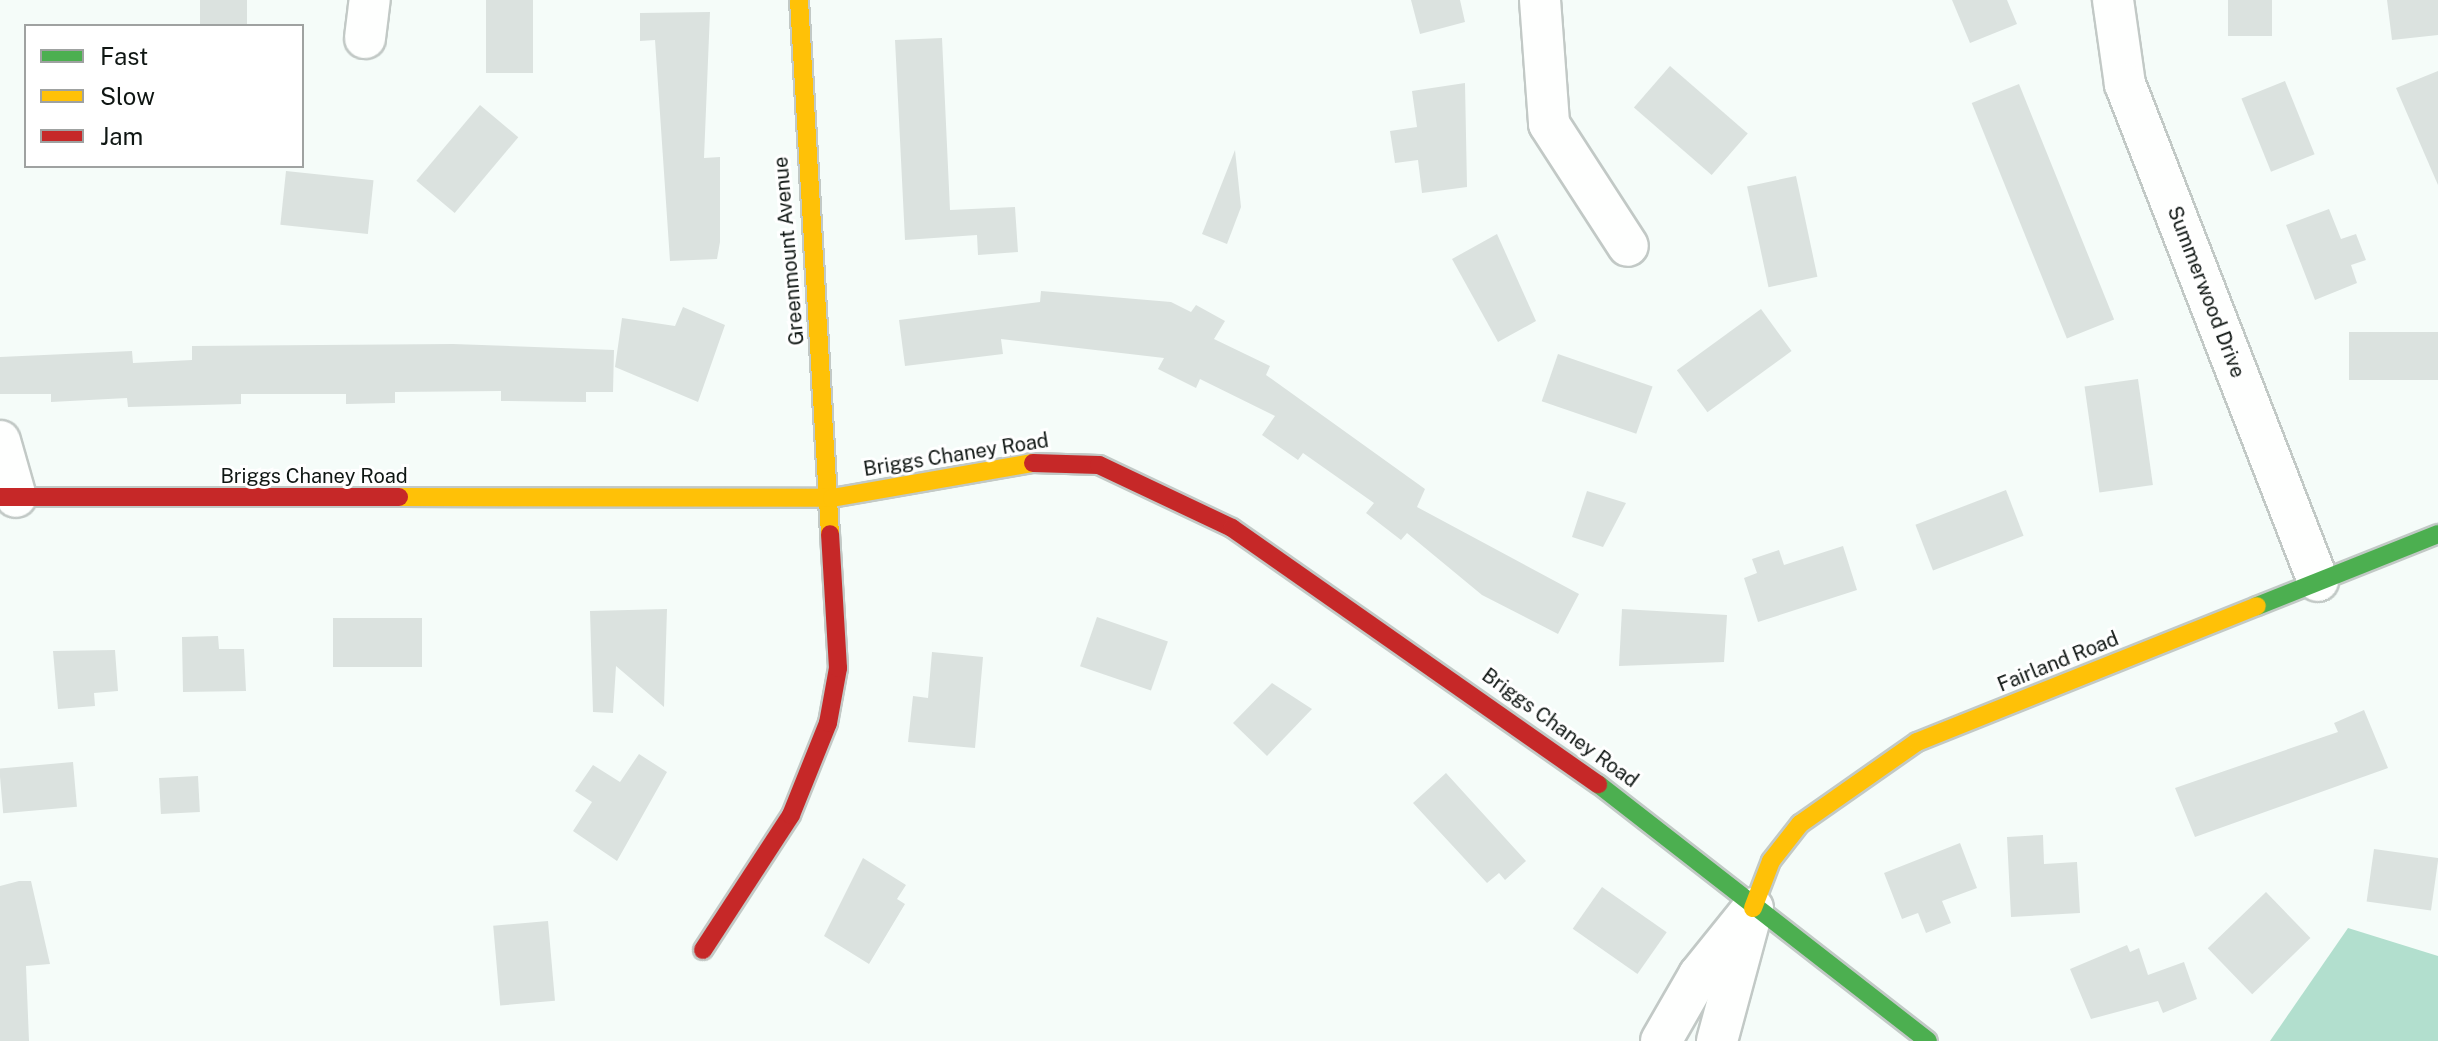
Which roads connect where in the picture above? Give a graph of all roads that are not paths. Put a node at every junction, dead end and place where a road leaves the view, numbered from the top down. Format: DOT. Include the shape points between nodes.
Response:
graph roads {
  1 [pos="799,0"];
  2 [pos="1540,0"];
  3 [pos="2113,0"];
  4 [pos="1628,246"];
  5 [pos="0,441"];
  6 [pos="8,497"];
  7 [pos="832,498"];
  8 [pos="2438,534"];
  9 [pos="2318,581"];
  10 [pos="1753,908"];
  11 [pos="703,950"];
  12 [pos="1661,1041"];
  13 [pos="1717,1041"];
  14 [pos="1928,1041"];
  1 -- 7 [label="main road, Greenmount Avenue" via="803,159"];
  2 -- 4 [label="street" via="1549,124"];
  3 -- 9 [label="street, Summerwood Drive" via="2125,84"];
  5 -- 6 [label="street"];
  6 -- 7 [label="main road, Briggs Chaney Road"];
  7 -- 10 [label="main road, Briggs Chaney Road" via="1068,459 1152,485 1232,528 1531,732"];
  7 -- 11 [label="main road, Greenmount Avenue" via="838,654 828,723 791,815"];
  8 -- 9 [label="main road, Fairland Road"];
  9 -- 10 [label="main road, Fairland Road" via="1899,753 1800,824 1771,861"];
  10 -- 12 [label="street" via="1699,975"];
  10 -- 13 [label="street"];
  10 -- 14 [label="main road, Briggs Chaney Road"];
}
